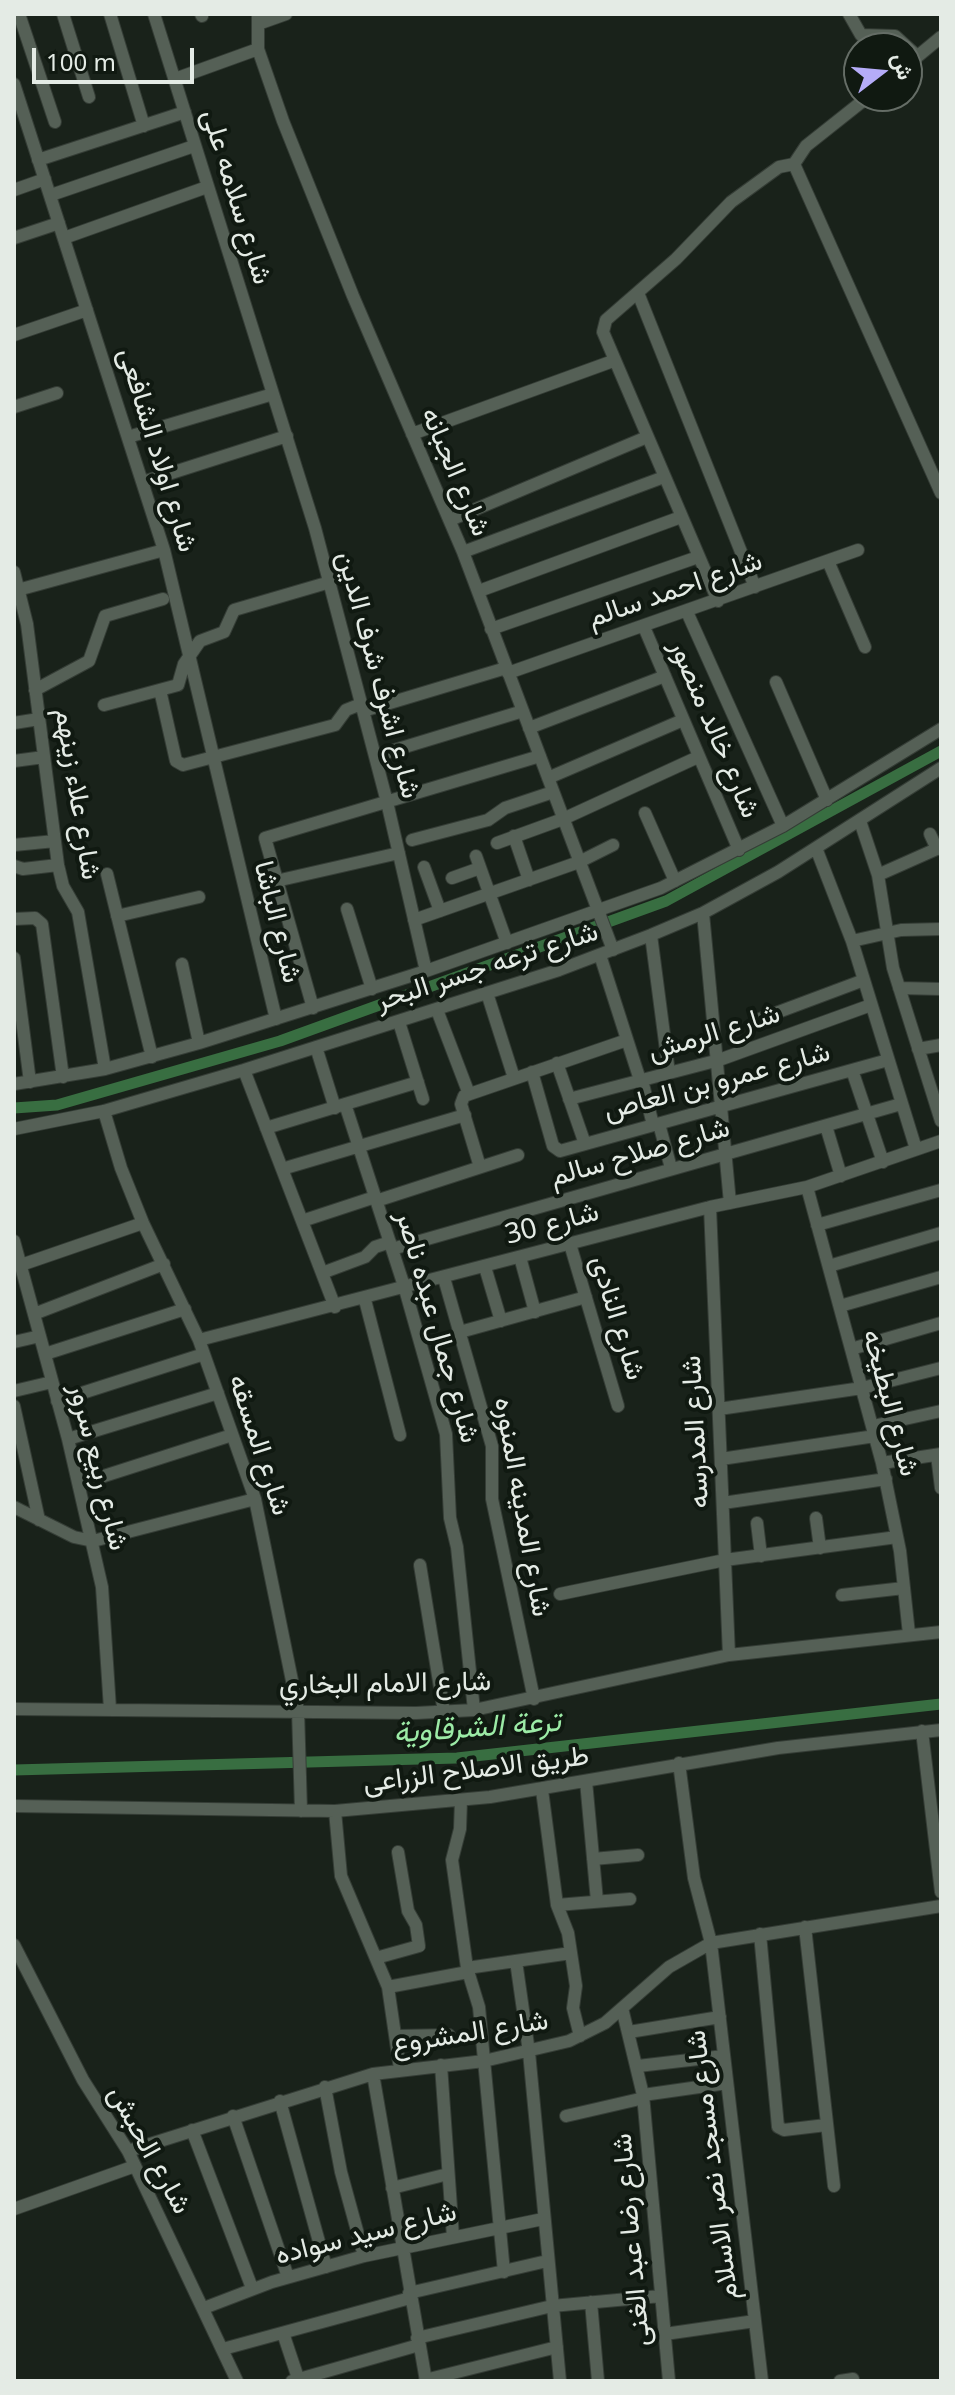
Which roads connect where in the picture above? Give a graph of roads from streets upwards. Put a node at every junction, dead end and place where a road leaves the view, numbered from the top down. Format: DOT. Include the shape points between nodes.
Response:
graph roads {
  1 [pos="19,14"];
  2 [pos="63,14"];
  3 [pos="110,14"];
  4 [pos="154,14"];
  5 [pos="286,14"];
  6 [pos="849,14"];
  7 [pos="258,19"];
  8 [pos="859,32"];
  9 [pos="941,37"];
  10 [pos="258,49"];
  11 [pos="923,51"];
  12 [pos="175,79"];
  13 [pos="14,84"];
  14 [pos="89,97"];
  15 [pos="185,112"];
  16 [pos="849,112"];
  17 [pos="55,122"];
  18 [pos="144,126"];
  19 [pos="194,146"];
  20 [pos="38,160"];
  21 [pos="794,164"];
  22 [pos="45,179"];
  23 [pos="207,187"];
  24 [pos="14,190"];
  25 [pos="51,195"];
  26 [pos="59,223"];
  27 [pos="14,238"];
  28 [pos="64,238"];
  29 [pos="638,293"];
  30 [pos="87,310"];
  31 [pos="14,335"];
  32 [pos="613,361"];
  33 [pos="57,393"];
  34 [pos="273,394"];
  35 [pos="14,407"];
  36 [pos="412,434"];
  37 [pos="287,436"];
  38 [pos="128,437"];
  39 [pos="647,437"];
  40 [pos="664,477"];
  41 [pos="143,482"];
  42 [pos="941,493"];
  43 [pos="681,517"];
  44 [pos="450,520"];
  45 [pos="164,550"];
  46 [pos="858,550"];
  47 [pos="463,552"];
  48 [pos="698,557"];
  49 [pos="828,561"];
  50 [pos="14,572"];
  51 [pos="330,582"];
  52 [pos="755,587"];
  53 [pos="17,590"];
  54 [pos="479,591"];
  55 [pos="163,599"];
  56 [pos="718,601"];
  57 [pos="687,612"];
  58 [pos="644,627"];
  59 [pos="491,629"];
  60 [pos="865,647"];
  61 [pos="190,656"];
  62 [pos="507,671"];
  63 [pos="665,676"];
  64 [pos="776,682"];
  65 [pos="35,690"];
  66 [pos="160,690"];
  67 [pos="104,705"];
  68 [pos="362,708"];
  69 [pos="523,711"];
  70 [pos="39,719"];
  71 [pos="683,720"];
  72 [pos="14,723"];
  73 [pos="529,728"];
  74 [pos="941,729"];
  75 [pos="375,756"];
  76 [pos="540,756"];
  77 [pos="44,757"];
  78 [pos="698,757"];
  79 [pos="213,758"];
  80 [pos="14,761"];
  81 [pos="941,768"];
  82 [pos="548,778"];
  83 [pos="553,792"];
  84 [pos="827,800"];
  85 [pos="387,802"];
  86 [pos="645,813"];
  87 [pos="563,819"];
  88 [pos="860,821"];
  89 [pos="783,826"];
  90 [pos="930,834"];
  91 [pos="231,836"];
  92 [pos="514,836"];
  93 [pos="412,840"];
  94 [pos="55,841"];
  95 [pos="497,843"];
  96 [pos="14,845"];
  97 [pos="613,845"];
  98 [pos="816,848"];
  99 [pos="939,848"];
  100 [pos="739,850"];
  101 [pos="399,853"];
  102 [pos="579,862"];
  103 [pos="58,865"];
  104 [pos="14,866"];
  105 [pos="424,867"];
  106 [pos="107,874"];
  107 [pos="878,875"];
  108 [pos="452,878"];
  109 [pos="529,880"];
  110 [pos="276,881"];
  111 [pos="675,881"];
  112 [pos="489,893"];
  113 [pos="199,897"];
  114 [pos="347,909"];
  115 [pos="440,911"];
  116 [pos="703,913"];
  117 [pos="598,915"];
  118 [pos="117,916"];
  119 [pos="14,919"];
  120 [pos="414,920"];
  121 [pos="941,929"];
  122 [pos="889,932"];
  123 [pos="651,935"];
  124 [pos="852,941"];
  125 [pos="507,943"];
  126 [pos="611,944"];
  127 [pos="600,955"];
  128 [pos="14,958"];
  129 [pos="182,964"];
  130 [pos="426,971"];
  131 [pos="864,980"];
  132 [pos="899,988"];
  133 [pos="372,989"];
  134 [pos="941,989"];
  135 [pos="487,993"];
  136 [pos="871,1005"];
  137 [pos="313,1008"];
  138 [pos="437,1010"];
  139 [pos="276,1019"];
  140 [pos="757,1020"];
  141 [pos="399,1022"];
  142 [pos="627,1040"];
  143 [pos="199,1043"];
  144 [pos="941,1045"];
  145 [pos="316,1047"];
  146 [pos="918,1049"];
  147 [pos="152,1057"];
  148 [pos="719,1060"];
  149 [pos="888,1060"];
  150 [pos="557,1063"];
  151 [pos="105,1069"];
  152 [pos="244,1070"];
  153 [pos="852,1070"];
  154 [pos="532,1072"];
  155 [pos="669,1073"];
  156 [pos="63,1077"];
  157 [pos="514,1078"];
  158 [pos="641,1080"];
  159 [pos="30,1082"];
  160 [pos="418,1082"];
  161 [pos="14,1084"];
  162 [pos="936,1087"];
  163 [pos="467,1095"];
  164 [pos="423,1099"];
  165 [pos="569,1099"];
  166 [pos="901,1104"];
  167 [pos="340,1106"];
  168 [pos="723,1107"];
  169 [pos="104,1111"];
  170 [pos="867,1114"];
  171 [pos="465,1115"];
  172 [pos="941,1121"];
  173 [pos="656,1124"];
  174 [pos="826,1126"];
  175 [pos="266,1128"];
  176 [pos="14,1129"];
  177 [pos="941,1141"];
  178 [pos="585,1144"];
  179 [pos="359,1146"];
  180 [pos="916,1149"];
  181 [pos="727,1153"];
  182 [pos="518,1155"];
  183 [pos="883,1162"];
  184 [pos="480,1167"];
  185 [pos="671,1168"];
  186 [pos="282,1169"];
  187 [pos="841,1176"];
  188 [pos="807,1187"];
  189 [pos="941,1190"];
  190 [pos="376,1199"];
  191 [pos="730,1203"];
  192 [pos="710,1207"];
  193 [pos="302,1221"];
  194 [pos="143,1223"];
  195 [pos="817,1225"];
  196 [pos="941,1233"];
  197 [pos="14,1243"];
  198 [pos="570,1244"];
  199 [pos="391,1245"];
  200 [pos="520,1257"];
  201 [pos="164,1264"];
  202 [pos="21,1265"];
  203 [pos="829,1266"];
  204 [pos="485,1267"];
  205 [pos="322,1273"];
  206 [pos="941,1277"];
  207 [pos="444,1278"];
  208 [pos="405,1289"];
  209 [pos="27,1291"];
  210 [pos="14,1295"];
  211 [pos="586,1297"];
  212 [pos="365,1300"];
  213 [pos="840,1306"];
  214 [pos="335,1307"];
  215 [pos="185,1309"];
  216 [pos="535,1312"];
  217 [pos="34,1314"];
  218 [pos="501,1321"];
  219 [pos="941,1323"];
  220 [pos="460,1332"];
  221 [pos="40,1336"];
  222 [pos="199,1340"];
  223 [pos="14,1342"];
  224 [pos="851,1349"];
  225 [pos="45,1354"];
  226 [pos="204,1354"];
  227 [pos="941,1368"];
  228 [pos="52,1382"];
  229 [pos="862,1388"];
  230 [pos="14,1391"];
  231 [pos="218,1393"];
  232 [pos="57,1401"];
  233 [pos="14,1406"];
  234 [pos="618,1406"];
  235 [pos="719,1409"];
  236 [pos="941,1411"];
  237 [pos="874,1431"];
  238 [pos="232,1435"];
  239 [pos="400,1435"];
  240 [pos="68,1439"];
  241 [pos="939,1454"];
  242 [pos="721,1459"];
  243 [pos="882,1463"];
  244 [pos="886,1479"];
  245 [pos="79,1484"];
  246 [pos="941,1488"];
  247 [pos="255,1499"];
  248 [pos="723,1503"];
  249 [pos="14,1507"];
  250 [pos="816,1518"];
  251 [pos="39,1520"];
  252 [pos="757,1523"];
  253 [pos="897,1537"];
  254 [pos="93,1541"];
  255 [pos="820,1548"];
  256 [pos="761,1556"];
  257 [pos="725,1560"];
  258 [pos="420,1565"];
  259 [pos="904,1588"];
  260 [pos="560,1594"];
  261 [pos="842,1595"];
  262 [pos="941,1632"];
  263 [pos="909,1634"];
  264 [pos="729,1655"];
  265 [pos="534,1699"];
  266 [pos="14,1709"];
  267 [pos="110,1709"];
  268 [pos="298,1710"];
  269 [pos="474,1710"];
  270 [pos="444,1712"];
  271 [pos="941,1730"];
  272 [pos="922,1731"];
  273 [pos="679,1763"];
  274 [pos="586,1781"];
  275 [pos="542,1790"];
  276 [pos="461,1800"];
  277 [pos="14,1806"];
  278 [pos="301,1811"];
  279 [pos="335,1811"];
  280 [pos="398,1852"];
  281 [pos="638,1855"];
  282 [pos="593,1859"];
  283 [pos="941,1892"];
  284 [pos="630,1899"];
  285 [pos="597,1901"];
  286 [pos="557,1905"];
  287 [pos="941,1906"];
  288 [pos="805,1927"];
  289 [pos="760,1934"];
  290 [pos="711,1943"];
  291 [pos="14,1945"];
  292 [pos="571,1953"];
  293 [pos="376,1958"];
  294 [pos="516,1961"];
  295 [pos="467,1970"];
  296 [pos="388,1987"];
  297 [pos="622,2008"];
  298 [pos="720,2017"];
  299 [pos="629,2032"];
  300 [pos="449,2035"];
  301 [pos="396,2036"];
  302 [pos="580,2036"];
  303 [pos="529,2052"];
  304 [pos="724,2056"];
  305 [pos="484,2061"];
  306 [pos="441,2065"];
  307 [pos="638,2066"];
  308 [pos="400,2069"];
  309 [pos="373,2074"];
  310 [pos="727,2083"];
  311 [pos="325,2087"];
  312 [pos="644,2097"];
  313 [pos="280,2101"];
  314 [pos="233,2116"];
  315 [pos="566,2116"];
  316 [pos="826,2125"];
  317 [pos="192,2130"];
  318 [pos="128,2151"];
  319 [pos="135,2166"];
  320 [pos="448,2174"];
  321 [pos="834,2186"];
  322 [pos="392,2188"];
  323 [pos="14,2209"];
  324 [pos="543,2219"];
  325 [pos="500,2228"];
  326 [pos="453,2237"];
  327 [pos="401,2247"];
  328 [pos="364,2256"];
  329 [pos="547,2261"];
  330 [pos="326,2267"];
  331 [pos="504,2272"];
  332 [pos="288,2277"];
  333 [pos="252,2288"];
  334 [pos="409,2295"];
  335 [pos="661,2296"];
  336 [pos="591,2302"];
  337 [pos="552,2306"];
  338 [pos="204,2308"];
  339 [pos="755,2321"];
  340 [pos="283,2333"];
  341 [pos="665,2334"];
  342 [pos="418,2342"];
  343 [pos="557,2347"];
  344 [pos="223,2349"];
  345 [pos="297,2380"];
  346 [pos="426,2380"];
  347 [pos="237,2381"];
  348 [pos="560,2381"];
  349 [pos="598,2381"];
  350 [pos="669,2381"];
  351 [pos="762,2381"];
  1 -- 17 [label="street"];
  2 -- 14 [label="street"];
  3 -- 18 [label="street"];
  4 -- 12 [label="street, شارع سلامه على"];
  5 -- 7 [label="street"];
  6 -- 8 [label="street"];
  7 -- 10 [label="street, شارع الجبانه"];
  9 -- 11 [label="street"];
  10 -- 12 [label="street"];
  10 -- 36 [label="street, شارع الجبانه"];
  12 -- 15 [label="street, شارع سلامه على"];
  13 -- 20 [label="street, شارع اولاد الشافعى"];
  15 -- 18 [label="street"];
  15 -- 19 [label="street, شارع سلامه على"];
  16 -- 21 [label="street" via="806,146"];
  18 -- 20 [label="street"];
  19 -- 23 [label="street, شارع سلامه على"];
  19 -- 25 [label="street"];
  20 -- 22 [label="street, شارع اولاد الشافعى"];
  21 -- 29 [label="street" via="779,167 731,202"];
  21 -- 42 [label="street"];
  22 -- 24 [label="street"];
  22 -- 25 [label="street, شارع اولاد الشافعى"];
  23 -- 28 [label="street"];
  23 -- 34 [label="street, شارع سلامه على"];
  25 -- 26 [label="street, شارع اولاد الشافعى"];
  26 -- 27 [label="street"];
  26 -- 28 [label="street, شارع اولاد الشافعى"];
  28 -- 30 [label="street, شارع اولاد الشافعى"];
  29 -- 32 [label="street" via="606,320 605,342"];
  29 -- 52 [label="street"];
  30 -- 31 [label="street"];
  30 -- 38 [label="street, شارع اولاد الشافعى"];
  32 -- 36 [label="street"];
  32 -- 39 [label="street"];
  33 -- 35 [label="street"];
  34 -- 37 [label="street, شارع اشرف شرف الدين"];
  34 -- 38 [label="street"];
  36 -- 44 [label="street, شارع الجبانه"];
  37 -- 41 [label="street"];
  37 -- 51 [label="street, شارع اشرف شرف الدين"];
  38 -- 41 [label="street, شارع اولاد الشافعى"];
  39 -- 40 [label="street"];
  39 -- 44 [label="street"];
  40 -- 43 [label="street"];
  40 -- 47 [label="street"];
  41 -- 45 [label="street, شارع اولاد الشافعى"];
  43 -- 48 [label="street"];
  43 -- 54 [label="street"];
  44 -- 47 [label="street, شارع الجبانه"];
  45 -- 53 [label="street"];
  45 -- 61 [label="street, شارع اولاد الشافعى"];
  46 -- 49 [label="street, شارع احمد سالم"];
  47 -- 54 [label="street, شارع الجبانه"];
  48 -- 56 [label="street"];
  48 -- 59 [label="street"];
  49 -- 52 [label="street, شارع احمد سالم"];
  49 -- 60 [label="street"];
  50 -- 53 [label="street, شارع علاء زينهم"];
  51 -- 61 [label="street" via="237,608 226,631 201,640"];
  51 -- 68 [label="street, شارع اشرف شرف الدين"];
  52 -- 56 [label="street, شارع احمد سالم"];
  53 -- 65 [label="street, شارع علاء زينهم"];
  54 -- 59 [label="street, شارع الجبانه"];
  55 -- 65 [label="street" via="105,616 89,661"];
  56 -- 57 [label="street, شارع احمد سالم"];
  57 -- 58 [label="street, شارع احمد سالم"];
  57 -- 89 [label="street"];
  58 -- 62 [label="street, شارع احمد سالم"];
  58 -- 63 [label="street, شارع خالد منصور"];
  59 -- 62 [label="street, شارع الجبانه"];
  61 -- 66 [label="street" via="178,685"];
  61 -- 79 [label="street, شارع اولاد الشافعى"];
  62 -- 68 [label="street, شارع احمد سالم"];
  62 -- 69 [label="street, شارع الجبانه"];
  63 -- 71 [label="street, شارع خالد منصور"];
  63 -- 73 [label="street"];
  64 -- 84 [label="street"];
  65 -- 70 [label="street, شارع علاء زينهم"];
  66 -- 67 [label="street"];
  66 -- 79 [label="street, شارع احمد سالم" via="176,761 183,765"];
  68 -- 75 [label="street, شارع اشرف شرف الدين"];
  68 -- 79 [label="street, شارع احمد سالم" via="346,710 335,725"];
  69 -- 73 [label="street, شارع الجبانه"];
  69 -- 75 [label="street"];
  70 -- 72 [label="street"];
  70 -- 77 [label="street, شارع علاء زينهم"];
  71 -- 78 [label="street, شارع خالد منصور"];
  71 -- 82 [label="street"];
  73 -- 76 [label="street, شارع الجبانه"];
  74 -- 84 [label="street, شارع ترعه جسر البحر"];
  75 -- 85 [label="street, شارع اشرف شرف الدين"];
  76 -- 82 [label="street, شارع الجبانه"];
  76 -- 85 [label="street"];
  77 -- 80 [label="street"];
  77 -- 94 [label="street, شارع علاء زينهم"];
  78 -- 87 [label="street"];
  78 -- 100 [label="street, شارع خالد منصور"];
  79 -- 91 [label="street, شارع اولاد الشافعى"];
  81 -- 88 [label="street, شارع ترعه جسر البحر"];
  82 -- 83 [label="street, شارع الجبانه"];
  83 -- 87 [label="street, شارع الجبانه"];
  83 -- 93 [label="street" via="505,808 488,820"];
  84 -- 89 [label="street, شارع ترعه جسر البحر"];
  85 -- 101 [label="street, شارع اشرف شرف الدين"];
  85 -- 110 [label="street" via="272,833 264,843"];
  86 -- 111 [label="street"];
  87 -- 92 [label="street"];
  87 -- 102 [label="street, شارع الجبانه"];
  88 -- 98 [label="street, شارع ترعه جسر البحر"];
  88 -- 107 [label="street"];
  89 -- 100 [label="street, شارع ترعه جسر البحر"];
  90 -- 99 [label="street"];
  91 -- 139 [label="street, شارع الباشا"];
  92 -- 95 [label="street"];
  92 -- 109 [label="street"];
  94 -- 96 [label="street"];
  94 -- 103 [label="street, شارع علاء زينهم"];
  97 -- 102 [label="street"];
  98 -- 116 [label="street, شارع ترعه جسر البحر"];
  98 -- 124 [label="street"];
  99 -- 107 [label="street"];
  100 -- 111 [label="street, شارع ترعه جسر البحر"];
  101 -- 110 [label="street"];
  101 -- 120 [label="street, شارع اشرف شرف الدين"];
  102 -- 109 [label="street"];
  102 -- 117 [label="street, شارع الجبانه"];
  103 -- 104 [label="street"];
  103 -- 151 [label="street, شارع علاء زينهم" via="78,912"];
  105 -- 115 [label="street"];
  106 -- 118 [label="street"];
  107 -- 122 [label="street"];
  108 -- 112 [label="street" via="478,862"];
  109 -- 112 [label="street"];
  110 -- 137 [label="street"];
  111 -- 117 [label="street, شارع ترعه جسر البحر"];
  112 -- 115 [label="street"];
  112 -- 125 [label="street"];
  113 -- 118 [label="street"];
  114 -- 133 [label="street"];
  115 -- 120 [label="street"];
  116 -- 123 [label="street, شارع ترعه جسر البحر"];
  116 -- 148 [label="street"];
  117 -- 125 [label="street, شارع ترعه جسر البحر"];
  117 -- 126 [label="street, شارع الجبانه"];
  118 -- 147 [label="street"];
  119 -- 156 [label="street" via="35,918 42,924"];
  120 -- 130 [label="street, شارع اشرف شرف الدين"];
  121 -- 122 [label="street"];
  122 -- 124 [label="street"];
  122 -- 132 [label="street"];
  123 -- 126 [label="street, شارع ترعه جسر البحر"];
  123 -- 155 [label="street"];
  124 -- 131 [label="street"];
  125 -- 130 [label="street, شارع ترعه جسر البحر"];
  126 -- 127 [label="street, شارع ترعه جسر البحر"];
  127 -- 135 [label="street, شارع ترعه جسر البحر"];
  127 -- 142 [label="street"];
  128 -- 159 [label="street"];
  129 -- 143 [label="street"];
  130 -- 133 [label="street, شارع ترعه جسر البحر"];
  131 -- 136 [label="street"];
  131 -- 140 [label="street"];
  132 -- 134 [label="street"];
  132 -- 146 [label="street"];
  133 -- 137 [label="street, شارع ترعه جسر البحر"];
  135 -- 138 [label="street, شارع ترعه جسر البحر"];
  135 -- 157 [label="street"];
  136 -- 148 [label="street, شارع الرمش"];
  136 -- 149 [label="street"];
  137 -- 139 [label="street, شارع ترعه جسر البحر"];
  138 -- 141 [label="street, شارع ترعه جسر البحر"];
  138 -- 163 [label="street"];
  139 -- 143 [label="street, شارع ترعه جسر البحر"];
  141 -- 145 [label="street, شارع ترعه جسر البحر"];
  141 -- 160 [label="street"];
  142 -- 150 [label="street"];
  142 -- 158 [label="street"];
  143 -- 147 [label="street, شارع ترعه جسر البحر"];
  144 -- 146 [label="street"];
  145 -- 152 [label="street, شارع ترعه جسر البحر"];
  145 -- 167 [label="street, شارع جمال عبده ناصر"];
  146 -- 162 [label="street"];
  147 -- 151 [label="street, شارع ترعه جسر البحر"];
  148 -- 155 [label="street, شارع الرمش"];
  148 -- 168 [label="street"];
  149 -- 153 [label="street, شارع عمرو بن العاص"];
  149 -- 166 [label="street"];
  150 -- 154 [label="street"];
  150 -- 165 [label="street"];
  151 -- 156 [label="street, شارع ترعه جسر البحر"];
  152 -- 169 [label="street, شارع ترعه جسر البحر"];
  152 -- 175 [label="street"];
  153 -- 168 [label="street, شارع عمرو بن العاص"];
  153 -- 170 [label="street"];
  154 -- 157 [label="street"];
  154 -- 178 [label="street, شارع عمرو بن العاص" via="553,1146 560,1151"];
  155 -- 158 [label="street, شارع الرمش"];
  156 -- 159 [label="street, شارع ترعه جسر البحر"];
  157 -- 163 [label="street"];
  158 -- 165 [label="street, شارع الرمش"];
  158 -- 173 [label="street"];
  159 -- 161 [label="street, شارع ترعه جسر البحر"];
  160 -- 164 [label="street"];
  160 -- 167 [label="street"];
  162 -- 172 [label="street"];
  163 -- 171 [label="street" via="461,1102"];
  165 -- 178 [label="street"];
  166 -- 170 [label="street, شارع صلاح سالم"];
  166 -- 180 [label="street"];
  167 -- 175 [label="street"];
  167 -- 179 [label="street, شارع جمال عبده ناصر"];
  168 -- 173 [label="street, شارع عمرو بن العاص"];
  168 -- 181 [label="street"];
  169 -- 176 [label="street, شارع ترعه جسر البحر"];
  169 -- 194 [label="street, شارع المسقه"];
  170 -- 174 [label="street, شارع صلاح سالم"];
  170 -- 183 [label="street"];
  171 -- 179 [label="street"];
  171 -- 184 [label="street"];
  173 -- 178 [label="street, شارع عمرو بن العاص"];
  173 -- 185 [label="street"];
  174 -- 181 [label="street, شارع صلاح سالم"];
  174 -- 187 [label="street"];
  175 -- 186 [label="street"];
  177 -- 180 [label="street"];
  179 -- 186 [label="street"];
  179 -- 190 [label="street, شارع جمال عبده ناصر"];
  180 -- 183 [label="street, شارع 30"];
  181 -- 185 [label="street, شارع صلاح سالم"];
  181 -- 191 [label="street"];
  182 -- 184 [label="street"];
  183 -- 187 [label="street, شارع 30"];
  184 -- 190 [label="street"];
  185 -- 199 [label="street, شارع صلاح سالم"];
  186 -- 193 [label="street"];
  187 -- 188 [label="street, شارع 30"];
  188 -- 191 [label="street, شارع 30"];
  188 -- 195 [label="street, شارع البطيخه"];
  189 -- 195 [label="street"];
  190 -- 193 [label="street"];
  190 -- 199 [label="street, شارع جمال عبده ناصر"];
  191 -- 192 [label="street, شارع 30"];
  192 -- 198 [label="street, شارع 30"];
  192 -- 235 [label="street, شارع المدرسه"];
  193 -- 205 [label="street"];
  194 -- 201 [label="street, شارع المسقه"];
  194 -- 202 [label="street"];
  195 -- 203 [label="street, شارع البطيخه"];
  196 -- 203 [label="street"];
  197 -- 202 [label="street, شارع ربيع سرور"];
  198 -- 200 [label="street, شارع 30"];
  198 -- 211 [label="street, شارع النادى"];
  199 -- 205 [label="street, شارع صلاح سالم" via="375,1247 365,1257"];
  199 -- 208 [label="street, شارع جمال عبده ناصر"];
  200 -- 204 [label="street, شارع 30"];
  200 -- 216 [label="street"];
  201 -- 215 [label="street, شارع المسقه"];
  201 -- 217 [label="street"];
  202 -- 209 [label="street, شارع ربيع سرور"];
  203 -- 213 [label="street, شارع البطيخه"];
  204 -- 207 [label="street, شارع 30"];
  204 -- 218 [label="street"];
  205 -- 214 [label="street"];
  206 -- 213 [label="street"];
  207 -- 208 [label="street, شارع 30"];
  207 -- 220 [label="street, شارع المدينه المنوره"];
  208 -- 212 [label="street, شارع 30"];
  208 -- 269 [label="street, شارع جمال عبده ناصر" via="448,1448 450,1518"];
  209 -- 210 [label="street"];
  209 -- 217 [label="street, شارع ربيع سرور"];
  211 -- 216 [label="street"];
  211 -- 234 [label="street, شارع النادى"];
  212 -- 214 [label="street, شارع 30"];
  212 -- 239 [label="street"];
  213 -- 224 [label="street, شارع البطيخه"];
  214 -- 222 [label="street, شارع 30"];
  215 -- 222 [label="street, شارع المسقه"];
  215 -- 225 [label="street"];
  216 -- 218 [label="street"];
  217 -- 221 [label="street, شارع ربيع سرور"];
  218 -- 220 [label="street"];
  219 -- 224 [label="street"];
  220 -- 265 [label="street, شارع المدينه المنوره" via="492,1446 492,1499"];
  221 -- 223 [label="street"];
  221 -- 225 [label="street, شارع ربيع سرور"];
  222 -- 226 [label="street, شارع المسقه"];
  224 -- 229 [label="street, شارع البطيخه"];
  225 -- 228 [label="street, شارع ربيع سرور"];
  226 -- 231 [label="street, شارع المسقه"];
  226 -- 232 [label="street"];
  227 -- 229 [label="street"];
  228 -- 230 [label="street"];
  228 -- 232 [label="street, شارع ربيع سرور"];
  229 -- 235 [label="street"];
  229 -- 237 [label="street, شارع البطيخه"];
  231 -- 238 [label="street, شارع المسقه"];
  231 -- 240 [label="street"];
  232 -- 240 [label="street, شارع ربيع سرور"];
  233 -- 251 [label="street"];
  235 -- 242 [label="street, شارع المدرسه"];
  236 -- 237 [label="street"];
  237 -- 242 [label="street"];
  237 -- 243 [label="street, شارع البطيخه"];
  238 -- 245 [label="street"];
  238 -- 247 [label="street, شارع المسقه"];
  240 -- 245 [label="street, شارع ربيع سرور"];
  241 -- 243 [label="street"];
  241 -- 246 [label="street"];
  242 -- 248 [label="street, شارع المدرسه"];
  243 -- 244 [label="street, شارع البطيخه"];
  244 -- 248 [label="street"];
  244 -- 253 [label="street, شارع البطيخه"];
  245 -- 254 [label="street, شارع ربيع سرور"];
  247 -- 254 [label="street"];
  247 -- 268 [label="street, شارع المسقه"];
  248 -- 257 [label="street, شارع المدرسه"];
  249 -- 251 [label="street"];
  250 -- 255 [label="street"];
  251 -- 254 [label="street"];
  252 -- 256 [label="street"];
  253 -- 255 [label="street"];
  253 -- 259 [label="street, شارع البطيخه"];
  254 -- 267 [label="street, شارع ربيع سرور" via="102,1587"];
  255 -- 256 [label="street"];
  256 -- 257 [label="street"];
  257 -- 260 [label="street"];
  257 -- 264 [label="street, شارع المدرسه"];
  258 -- 270 [label="street"];
  259 -- 261 [label="street"];
  259 -- 263 [label="street, شارع البطيخه"];
  262 -- 263 [label="street, شارع الامام البخاري"];
  263 -- 264 [label="street, شارع الامام البخاري"];
  264 -- 265 [label="street, شارع الامام البخاري"];
  265 -- 269 [label="street, شارع الامام البخاري"];
  266 -- 267 [label="street, شارع الامام البخاري"];
  267 -- 268 [label="street, شارع الامام البخاري"];
  268 -- 270 [label="street, شارع الامام البخاري"];
  268 -- 278 [label="street, شارع المسقه"];
  269 -- 270 [label="street, شارع الامام البخاري"];
  271 -- 272 [label="street, طريق الاصلاح الزراعى"];
  272 -- 273 [label="street, طريق الاصلاح الزراعى"];
  272 -- 283 [label="street"];
  273 -- 274 [label="street, طريق الاصلاح الزراعى"];
  273 -- 290 [label="street, شارع مسجد نصر الاسلام" via="694,1878"];
  274 -- 275 [label="street, طريق الاصلاح الزراعى"];
  274 -- 282 [label="street"];
  275 -- 276 [label="street, طريق الاصلاح الزراعى"];
  275 -- 286 [label="street"];
  276 -- 279 [label="street, طريق الاصلاح الزراعى"];
  276 -- 295 [label="street" via="452,1860"];
  277 -- 278 [label="street, طريق الاصلاح الزراعى"];
  278 -- 279 [label="street, طريق الاصلاح الزراعى"];
  279 -- 293 [label="street" via="341,1876"];
  280 -- 293 [label="street" via="419,1946"];
  281 -- 282 [label="street"];
  282 -- 285 [label="street"];
  284 -- 285 [label="street"];
  285 -- 286 [label="street"];
  286 -- 292 [label="street"];
  287 -- 288 [label="street, شارع المشروع"];
  288 -- 289 [label="street, شارع المشروع"];
  288 -- 316 [label="street"];
  289 -- 290 [label="street, شارع المشروع"];
  289 -- 316 [label="street" via="778,2127"];
  290 -- 297 [label="street, شارع المشروع" via="682,1958"];
  290 -- 298 [label="street, شارع مسجد نصر الاسلام"];
  291 -- 318 [label="street, شارع الحبش" via="83,2080"];
  292 -- 294 [label="street"];
  292 -- 302 [label="street"];
  293 -- 296 [label="street"];
  294 -- 295 [label="street"];
  294 -- 303 [label="street"];
  295 -- 296 [label="street"];
  295 -- 305 [label="street" via="479,2007"];
  296 -- 301 [label="street"];
  297 -- 299 [label="street, شارع رضا عبد الغنى"];
  297 -- 302 [label="street, شارع المشروع"];
  298 -- 299 [label="street"];
  298 -- 304 [label="street, شارع مسجد نصر الاسلام"];
  299 -- 307 [label="street, شارع رضا عبد الغنى"];
  300 -- 301 [label="street"];
  301 -- 308 [label="street"];
  302 -- 303 [label="street, شارع المشروع"];
  303 -- 305 [label="street, شارع المشروع"];
  303 -- 324 [label="street"];
  304 -- 307 [label="street"];
  304 -- 310 [label="street, شارع مسجد نصر الاسلام"];
  305 -- 306 [label="street, شارع المشروع"];
  305 -- 325 [label="street"];
  306 -- 308 [label="street, شارع المشروع"];
  306 -- 320 [label="street"];
  307 -- 312 [label="street, شارع رضا عبد الغنى"];
  308 -- 309 [label="street, شارع المشروع"];
  309 -- 311 [label="street, شارع المشروع"];
  309 -- 322 [label="street"];
  310 -- 312 [label="street"];
  310 -- 339 [label="street, شارع مسجد نصر الاسلام"];
  311 -- 313 [label="street, شارع المشروع"];
  311 -- 328 [label="street"];
  312 -- 315 [label="street"];
  312 -- 335 [label="street, شارع رضا عبد الغنى"];
  313 -- 314 [label="street, شارع المشروع"];
  313 -- 330 [label="street"];
  314 -- 317 [label="street, شارع المشروع"];
  314 -- 332 [label="street"];
  316 -- 321 [label="street"];
  317 -- 318 [label="street, شارع المشروع"];
  317 -- 333 [label="street"];
  318 -- 319 [label="street, شارع الحبش"];
  319 -- 323 [label="street"];
  319 -- 338 [label="street, شارع الحبش"];
  320 -- 322 [label="street"];
  320 -- 326 [label="street"];
  322 -- 327 [label="street"];
  324 -- 325 [label="street, شارع سيد سواده"];
  324 -- 329 [label="street"];
  325 -- 326 [label="street, شارع سيد سواده"];
  325 -- 331 [label="street"];
  326 -- 327 [label="street, شارع سيد سواده"];
  327 -- 328 [label="street, شارع سيد سواده"];
  327 -- 334 [label="street"];
  328 -- 330 [label="street, شارع سيد سواده"];
  329 -- 331 [label="street"];
  329 -- 337 [label="street"];
  330 -- 332 [label="street, شارع سيد سواده"];
  331 -- 334 [label="street"];
  332 -- 333 [label="street, شارع سيد سواده"];
  333 -- 338 [label="street, شارع سيد سواده"];
  334 -- 340 [label="street"];
  334 -- 342 [label="street"];
  335 -- 336 [label="street"];
  335 -- 341 [label="street, شارع رضا عبد الغنى"];
  336 -- 337 [label="street"];
  336 -- 349 [label="street"];
  337 -- 342 [label="street"];
  337 -- 343 [label="street"];
  338 -- 344 [label="street, شارع الحبش"];
  339 -- 341 [label="street"];
  339 -- 351 [label="street, شارع مسجد نصر الاسلام"];
  340 -- 344 [label="street"];
  340 -- 345 [label="street"];
  341 -- 350 [label="street, شارع رضا عبد الغنى"];
  342 -- 345 [label="street"];
  342 -- 346 [label="street"];
  343 -- 346 [label="street"];
  343 -- 348 [label="street"];
  344 -- 347 [label="street, شارع الحبش"];
}
